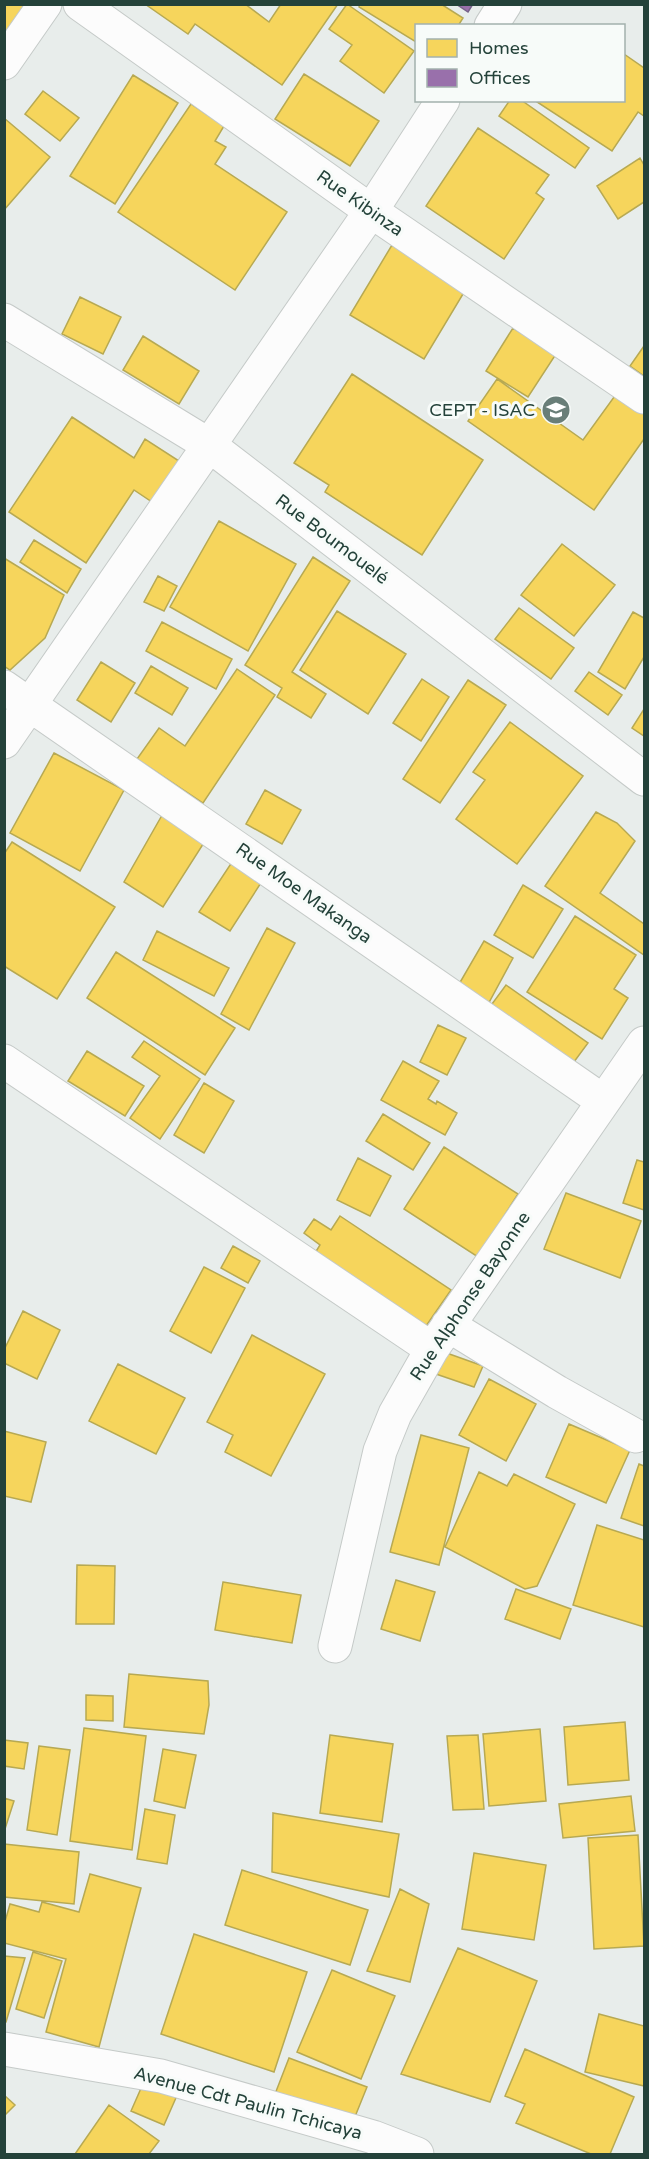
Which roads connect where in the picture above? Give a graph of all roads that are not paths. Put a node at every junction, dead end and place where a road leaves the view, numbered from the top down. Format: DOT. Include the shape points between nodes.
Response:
graph roads {
  1 [pos="45,4"];
  2 [pos="80,4"];
  3 [pos="505,4"];
  4 [pos="492,24"];
  5 [pos="4,63"];
  6 [pos="441,102"];
  7 [pos="371,211"];
  8 [pos="4,320"];
  9 [pos="645,397"];
  10 [pos="209,446"];
  11 [pos="17,695"];
  12 [pos="4,742"];
  13 [pos="645,779"];
  14 [pos="645,1043"];
  15 [pos="4,1061"];
  16 [pos="603,1101"];
  17 [pos="440,1337"];
  18 [pos="636,1436"];
  19 [pos="336,1646"];
  20 [pos="4,2049"];
  21 [pos="365,2146"];
  22 [pos="417,2154"];
  1 -- 5 [label="street"];
  2 -- 7 [label="street, Rue Kibinza"];
  3 -- 4 [label="street"];
  6 -- 7 [label="street"];
  7 -- 9 [label="street, Rue Kibinza"];
  7 -- 10 [label="street"];
  8 -- 10 [label="street, Rue Boumouelé"];
  10 -- 11 [label="street"];
  10 -- 13 [label="street, Rue Boumouelé"];
  11 -- 12 [label="street"];
  11 -- 16 [label="street, Rue Moe Makanga"];
  14 -- 16 [label="street, Rue Alphonse Bayonne"];
  15 -- 17 [label="street"];
  16 -- 17 [label="street, Rue Alphonse Bayonne"];
  17 -- 18 [label="street" via="557,1392"];
  17 -- 19 [label="street, Rue Alphonse Bayonne" via="395,1414 380,1451"];
  20 -- 21 [label="street, Avenue Cdt Paulin Tchicaya" via="160,2076"];
  21 -- 22 [label="street, Avenue Cdt Paulin Tchicaya"];
}
